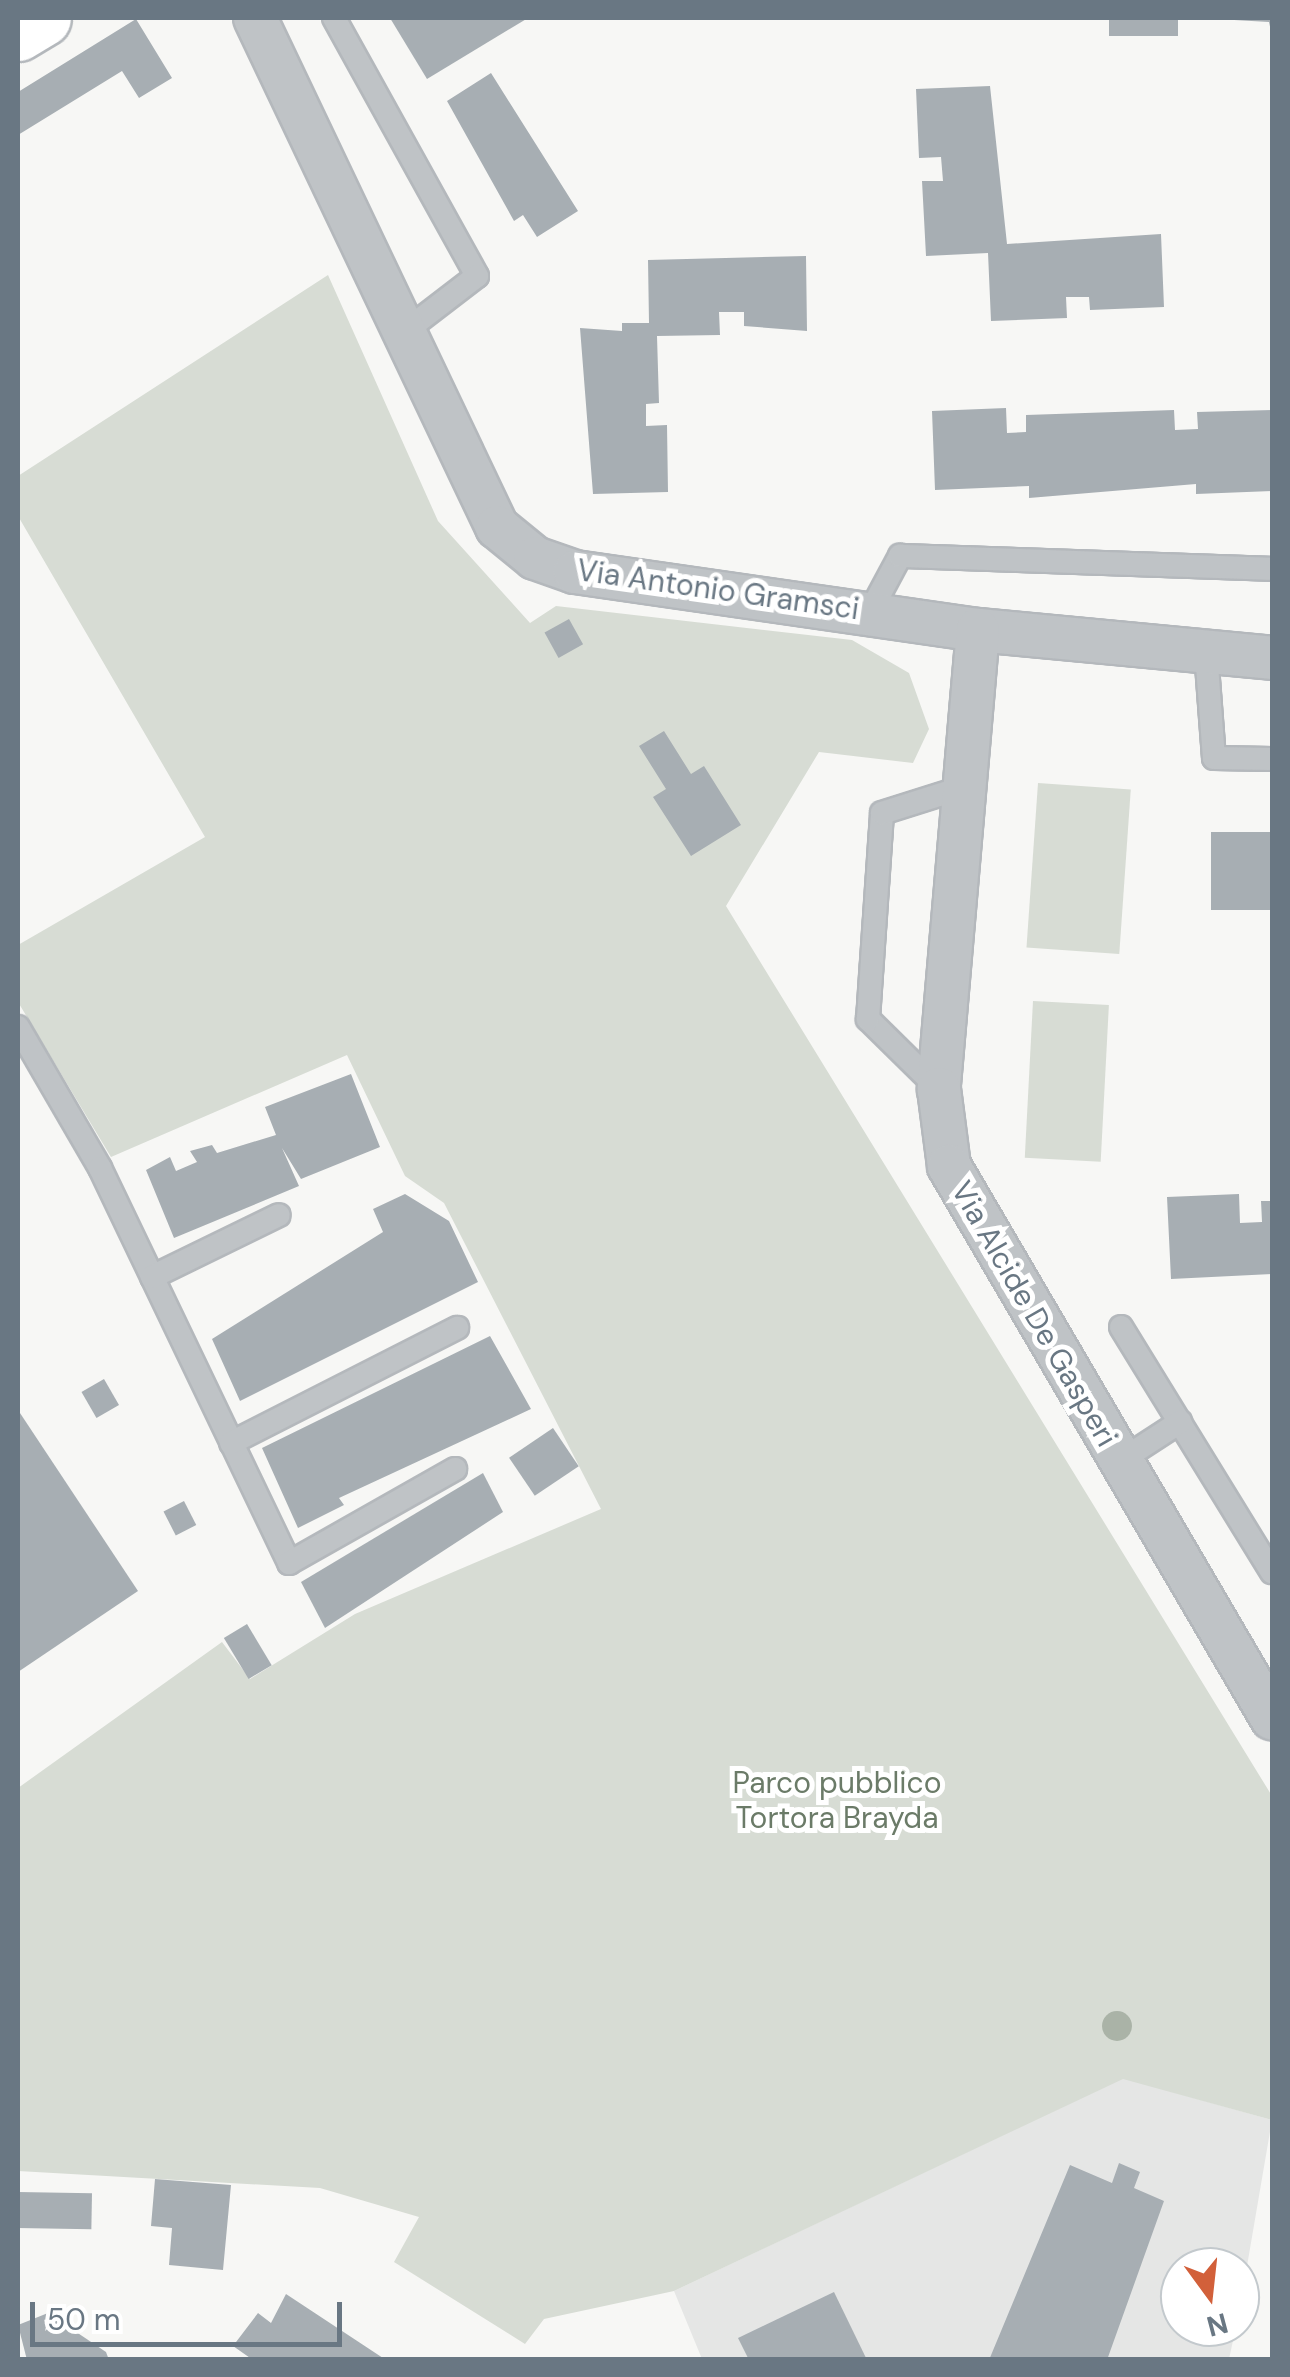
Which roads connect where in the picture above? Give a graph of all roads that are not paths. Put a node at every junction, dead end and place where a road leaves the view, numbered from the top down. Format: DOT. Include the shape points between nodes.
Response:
graph roads {
  1 [pos="43,18"];
  2 [pos="258,18"];
  3 [pos="334,18"];
  4 [pos="18,33"];
  5 [pos="404,332"];
  6 [pos="1272,569"];
  7 [pos="870,612"];
  8 [pos="978,630"];
  9 [pos="1206,652"];
  10 [pos="1272,658"];
  11 [pos="1272,759"];
  12 [pos="964,787"];
  13 [pos="18,1027"];
  14 [pos="938,1090"];
  15 [pos="280,1215"];
  16 [pos="152,1277"];
  17 [pos="1121,1326"];
  18 [pos="457,1328"];
  19 [pos="1180,1422"];
  20 [pos="232,1443"];
  21 [pos="1120,1462"];
  22 [pos="454,1469"];
  23 [pos="1272,1572"];
  24 [pos="1272,1718"];
  1 -- 4 [label="main road"];
  2 -- 5 [label="street, Via Antonio Gramsci"];
  3 -- 5 [label="lane" via="477,276"];
  5 -- 7 [label="street, Via Antonio Gramsci" via="497,527 535,558 575,572"];
  6 -- 7 [label="lane" via="900,556"];
  7 -- 8 [label="street, Via Antonio Gramsci"];
  8 -- 9 [label="street, Via Antonio Gramsci"];
  8 -- 12 [label="street, Via Alcide De Gasperi"];
  9 -- 10 [label="street, Via Antonio Gramsci"];
  9 -- 11 [label="lane" via="1214,758"];
  12 -- 14 [label="street, Via Alcide De Gasperi"];
  12 -- 14 [label="lane" via="882,813 868,1019"];
  13 -- 16 [label="lane"];
  14 -- 21 [label="street, Via Alcide De Gasperi" via="950,1166"];
  15 -- 16 [label="lane"];
  16 -- 20 [label="lane"];
  17 -- 19 [label="lane"];
  18 -- 20 [label="lane"];
  19 -- 21 [label="lane"];
  19 -- 23 [label="lane"];
  20 -- 22 [label="lane" via="289,1563"];
  21 -- 24 [label="street, Via Alcide De Gasperi"];
}
